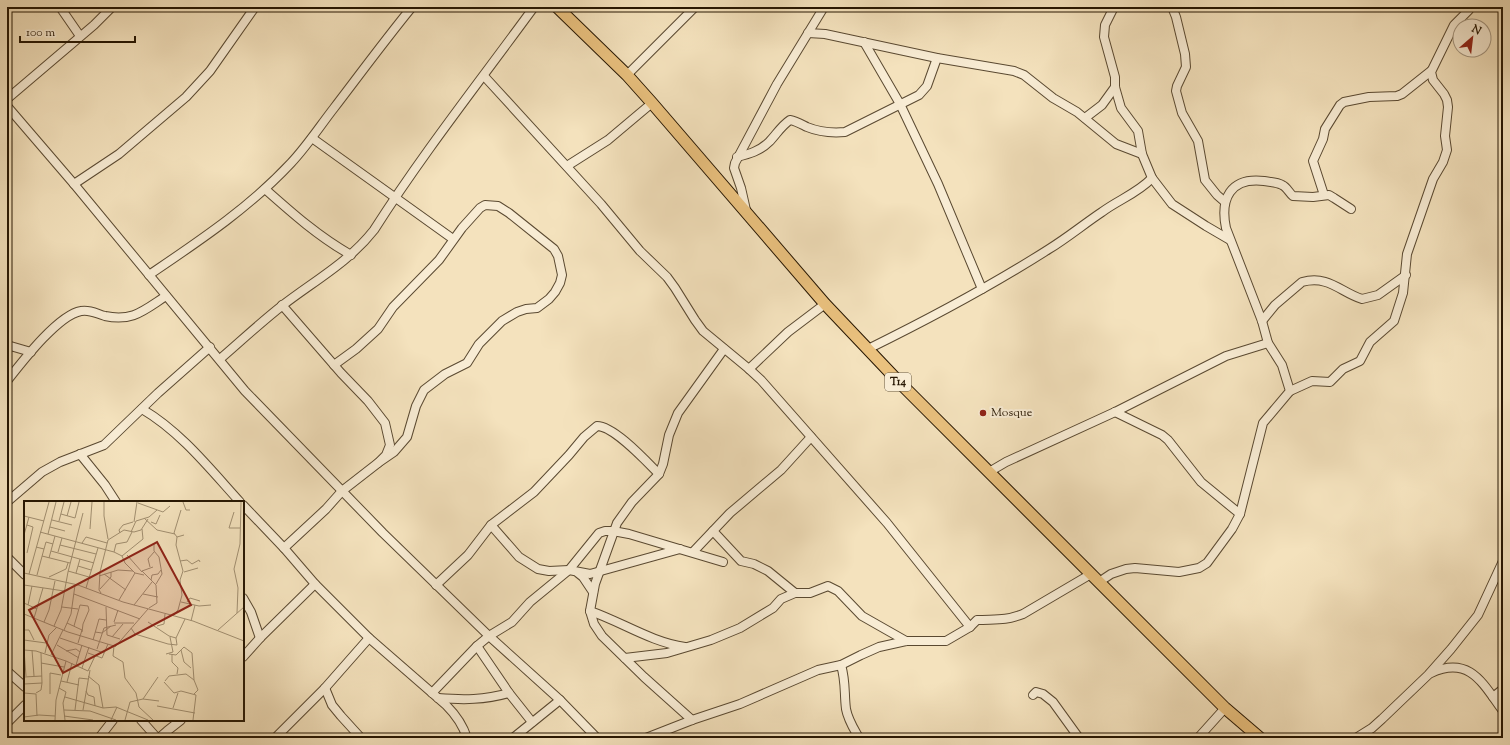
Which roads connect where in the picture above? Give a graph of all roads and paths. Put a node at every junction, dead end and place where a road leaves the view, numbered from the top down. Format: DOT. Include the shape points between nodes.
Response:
graph roads {
  1 [pos="60,7"];
  2 [pos="112,7"];
  3 [pos="255,7"];
  4 [pos="412,7"];
  5 [pos="534,7"];
  6 [pos="557,7"];
  7 [pos="694,7"];
  8 [pos="824,7"];
  9 [pos="1114,7"];
  10 [pos="1172,7"];
  11 [pos="1469,10"];
  12 [pos="808,33"];
  13 [pos="80,36"];
  14 [pos="864,42"];
  15 [pos="937,58"];
  16 [pos="1431,71"];
  17 [pos="627,75"];
  18 [pos="484,76"];
  19 [pos="1115,87"];
  20 [pos="7,99"];
  21 [pos="652,103"];
  22 [pos="900,104"];
  23 [pos="7,106"];
  24 [pos="1085,118"];
  25 [pos="312,138"];
  26 [pos="1142,154"];
  27 [pos="737,157"];
  28 [pos="567,166"];
  29 [pos="1152,178"];
  30 [pos="74,184"];
  31 [pos="265,189"];
  32 [pos="1324,195"];
  33 [pos="395,198"];
  34 [pos="1225,202"];
  35 [pos="1351,209"];
  36 [pos="746,213"];
  37 [pos="453,239"];
  38 [pos="1230,240"];
  39 [pos="351,255"];
  40 [pos="149,275"];
  41 [pos="1406,275"];
  42 [pos="982,288"];
  43 [pos="166,296"];
  44 [pos="825,304"];
  45 [pos="282,306"];
  46 [pos="1262,321"];
  47 [pos="1268,343"];
  48 [pos="7,345"];
  49 [pos="210,347"];
  50 [pos="724,349"];
  51 [pos="868,349"];
  52 [pos="31,352"];
  53 [pos="220,359"];
  54 [pos="334,365"];
  55 [pos="749,368"];
  56 [pos="7,381"];
  57 [pos="1290,391"];
  58 [pos="142,409"];
  59 [pos="1115,412"];
  60 [pos="811,437"];
  61 [pos="80,454"];
  62 [pos="378,463"];
  63 [pos="989,472"];
  64 [pos="659,474"];
  65 [pos="342,492"];
  66 [pos="115,501"];
  67 [pos="239,501"];
  68 [pos="7,502"];
  69 [pos="244,506"];
  70 [pos="1240,514"];
  71 [pos="491,525"];
  72 [pos="613,531"];
  73 [pos="712,531"];
  74 [pos="284,548"];
  75 [pos="681,549"];
  76 [pos="693,552"];
  77 [pos="7,557"];
  78 [pos="1503,561"];
  79 [pos="723,562"];
  80 [pos="569,570"];
  81 [pos="600,572"];
  82 [pos="578,573"];
  83 [pos="24,574"];
  84 [pos="1091,574"];
  85 [pos="1099,582"];
  86 [pos="315,584"];
  87 [pos="436,585"];
  88 [pos="593,592"];
  89 [pos="795,593"];
  90 [pos="244,600"];
  91 [pos="590,611"];
  92 [pos="970,626"];
  93 [pos="489,636"];
  94 [pos="260,638"];
  95 [pos="369,638"];
  96 [pos="906,641"];
  97 [pos="477,646"];
  98 [pos="685,647"];
  99 [pos="244,656"];
  100 [pos="625,658"];
  101 [pos="841,665"];
  102 [pos="7,671"];
  103 [pos="1428,675"];
  104 [pos="24,686"];
  105 [pos="325,688"];
  106 [pos="1503,689"];
  107 [pos="509,693"];
  108 [pos="1033,695"];
  109 [pos="436,696"];
  110 [pos="1493,697"];
  111 [pos="560,700"];
  112 [pos="24,706"];
  113 [pos="1225,708"];
  114 [pos="1503,711"];
  115 [pos="692,720"];
  116 [pos="112,721"];
  117 [pos="142,721"];
  118 [pos="180,721"];
  119 [pos="532,722"];
  120 [pos="7,723"];
  121 [pos="99,738"];
  122 [pos="158,738"];
  123 [pos="275,738"];
  124 [pos="361,738"];
  125 [pos="467,738"];
  126 [pos="513,738"];
  127 [pos="597,738"];
  128 [pos="646,738"];
  129 [pos="859,738"];
  130 [pos="1079,738"];
  131 [pos="1198,738"];
  132 [pos="1260,738"];
  133 [pos="1356,738"];
  1 -- 13 [label="street"];
  2 -- 13 [label="street"];
  3 -- 30 [label="street" via="210,71 186,97 119,154"];
  4 -- 25 [label="street"];
  5 -- 18 [label="street"];
  6 -- 17 [label="highway, T14"];
  7 -- 17 [label="street"];
  8 -- 12 [label="street"];
  9 -- 19 [label="street" via="1104,31"];
  10 -- 34 [label="street" via="1186,67 1176,91 1182,113 1198,141 1205,180"];
  11 -- 16 [label="street" via="1454,25"];
  12 -- 14 [label="street"];
  12 -- 27 [label="street" via="776,84"];
  13 -- 20 [label="street"];
  14 -- 15 [label="street"];
  14 -- 22 [label="street"];
  15 -- 22 [label="street" via="928,86 919,95"];
  15 -- 24 [label="street" via="1014,71 1024,75 1053,98"];
  16 -- 32 [label="street" via="1402,94 1344,102 1337,108 1325,129 1313,161"];
  16 -- 41 [label="street" via="1433,80 1447,100 1447,150 1407,254"];
  17 -- 21 [label="highway, T14"];
  18 -- 28 [label="street"];
  18 -- 33 [label="street" via="433,142"];
  19 -- 24 [label="street" via="1102,105"];
  19 -- 26 [label="street" via="1121,108 1138,131"];
  21 -- 28 [label="street" via="608,140"];
  21 -- 36 [label="highway, T14"];
  22 -- 27 [label="street" via="845,132 819,131 790,120 762,147"];
  22 -- 42 [label="street" via="938,184"];
  23 -- 30 [label="street"];
  24 -- 26 [label="street" via="1116,144"];
  25 -- 31 [label="street"];
  25 -- 33 [label="street"];
  26 -- 29 [label="street"];
  27 -- 36 [label="street" via="734,168"];
  28 -- 50 [label="street" via="675,288 703,331"];
  29 -- 38 [label="street" via="1172,204"];
  29 -- 42 [label="street" via="1146,185 1104,210 1050,249"];
  30 -- 40 [label="street"];
  31 -- 39 [label="street" via="310,228"];
  31 -- 40 [label="street" via="228,221"];
  32 -- 34 [label="street" via="1293,196 1282,184 1255,180 1241,182 1229,193"];
  32 -- 35 [label="street"];
  33 -- 37 [label="street"];
  33 -- 39 [label="street" via="374,230"];
  34 -- 38 [label="street" via="1224,218"];
  36 -- 44 [label="highway, T14"];
  37 -- 54 [label="street" via="439,260 393,307 378,329"];
  37 -- 62 [label="street" via="480,208 485,205 498,206 554,249 561,268 560,283 549,299 537,308 517,312 502,321 479,344 467,363 445,374 424,390 416,406 407,437 394,452"];
  38 -- 46 [label="street"];
  39 -- 45 [label="street"];
  40 -- 43 [label="street"];
  41 -- 46 [label="street" via="1378,295 1362,299 1323,281 1302,282 1275,305"];
  41 -- 57 [label="street" via="1394,321 1370,342 1360,361 1343,369 1330,382 1312,381"];
  42 -- 51 [label="street"];
  43 -- 49 [label="street"];
  43 -- 52 [label="street" via="132,316 113,318 87,310 76,312 48,333"];
  44 -- 51 [label="highway, T14"];
  44 -- 55 [label="street" via="788,332"];
  45 -- 53 [label="street"];
  45 -- 54 [label="street"];
  46 -- 47 [label="street"];
  47 -- 57 [label="street" via="1282,365"];
  47 -- 59 [label="street" via="1226,356"];
  48 -- 52 [label="street"];
  49 -- 53 [label="street"];
  49 -- 58 [label="street"];
  50 -- 55 [label="street"];
  50 -- 64 [label="street" via="678,413 669,435"];
  51 -- 63 [label="highway, T14"];
  52 -- 56 [label="street"];
  53 -- 65 [label="street" via="250,396"];
  54 -- 62 [label="street" via="385,423 390,445 386,455"];
  55 -- 60 [label="street"];
  57 -- 70 [label="street" via="1263,423"];
  58 -- 61 [label="street" via="104,445"];
  58 -- 67 [label="street" via="183,442"];
  59 -- 63 [label="street"];
  59 -- 70 [label="street" via="1162,435 1201,482"];
  60 -- 73 [label="street" via="781,470 737,506"];
  60 -- 92 [label="street" via="887,523"];
  61 -- 66 [label="street"];
  61 -- 68 [label="street" via="42,472"];
  62 -- 65 [label="street"];
  63 -- 84 [label="highway, T14"];
  64 -- 71 [label="street" via="630,445 608,428 597,426 534,492"];
  64 -- 72 [label="street" via="627,508"];
  65 -- 74 [label="street"];
  65 -- 87 [label="street"];
  69 -- 74 [label="street"];
  70 -- 85 [label="street" via="1214,555 1199,568 1179,572 1126,569"];
  71 -- 80 [label="street" via="528,564 549,571"];
  71 -- 87 [label="street" via="468,555"];
  72 -- 75 [label="street"];
  72 -- 80 [label="street" via="599,533"];
  72 -- 81 [label="street"];
  73 -- 76 [label="street"];
  73 -- 89 [label="street" via="741,561 754,564 768,572"];
  74 -- 86 [label="street"];
  75 -- 76 [label="street"];
  75 -- 81 [label="street"];
  76 -- 79 [label="street"];
  77 -- 83 [label="street"];
  78 -- 103 [label="street" via="1478,615"];
  80 -- 82 [label="street"];
  80 -- 93 [label="street" via="530,602 512,622"];
  81 -- 82 [label="street"];
  81 -- 88 [label="street"];
  82 -- 88 [label="street" via="584,577"];
  84 -- 85 [label="highway, T14"];
  84 -- 92 [label="street" via="1023,614 1006,620 977,620"];
  85 -- 113 [label="highway, T14"];
  86 -- 94 [label="street"];
  86 -- 95 [label="street"];
  87 -- 93 [label="street"];
  88 -- 91 [label="street"];
  89 -- 96 [label="street" via="810,592 828,586 838,591 862,616"];
  89 -- 98 [label="street" via="781,599 773,608 740,628"];
  90 -- 94 [label="street"];
  91 -- 98 [label="street" via="642,634"];
  91 -- 100 [label="street" via="594,624 602,636"];
  92 -- 96 [label="street" via="946,641"];
  93 -- 97 [label="street"];
  93 -- 111 [label="street"];
  94 -- 99 [label="street"];
  95 -- 105 [label="street"];
  95 -- 109 [label="street"];
  96 -- 101 [label="street" via="879,647"];
  97 -- 107 [label="street"];
  97 -- 109 [label="street"];
  98 -- 100 [label="street" via="659,655"];
  100 -- 115 [label="street"];
  101 -- 115 [label="street" via="818,670 740,704"];
  101 -- 129 [label="street" via="846,685 846,709"];
  102 -- 104 [label="street"];
  103 -- 110 [label="street" via="1440,669 1465,669 1480,681"];
  103 -- 133 [label="street" via="1372,728"];
  105 -- 123 [label="street"];
  105 -- 124 [label="street" via="332,705"];
  106 -- 110 [label="street"];
  107 -- 109 [label="street" via="474,699"];
  107 -- 119 [label="street"];
  108 -- 130 [label="street" via="1036,692 1044,694 1053,702"];
  109 -- 125 [label="street" via="456,716"];
  110 -- 114 [label="street"];
  111 -- 119 [label="street"];
  111 -- 127 [label="street"];
  112 -- 120 [label="street"];
  113 -- 131 [label="street"];
  113 -- 132 [label="highway, T14"];
  115 -- 128 [label="street"];
  116 -- 121 [label="street"];
  117 -- 122 [label="street"];
  118 -- 122 [label="street"];
  119 -- 126 [label="street"];
}
